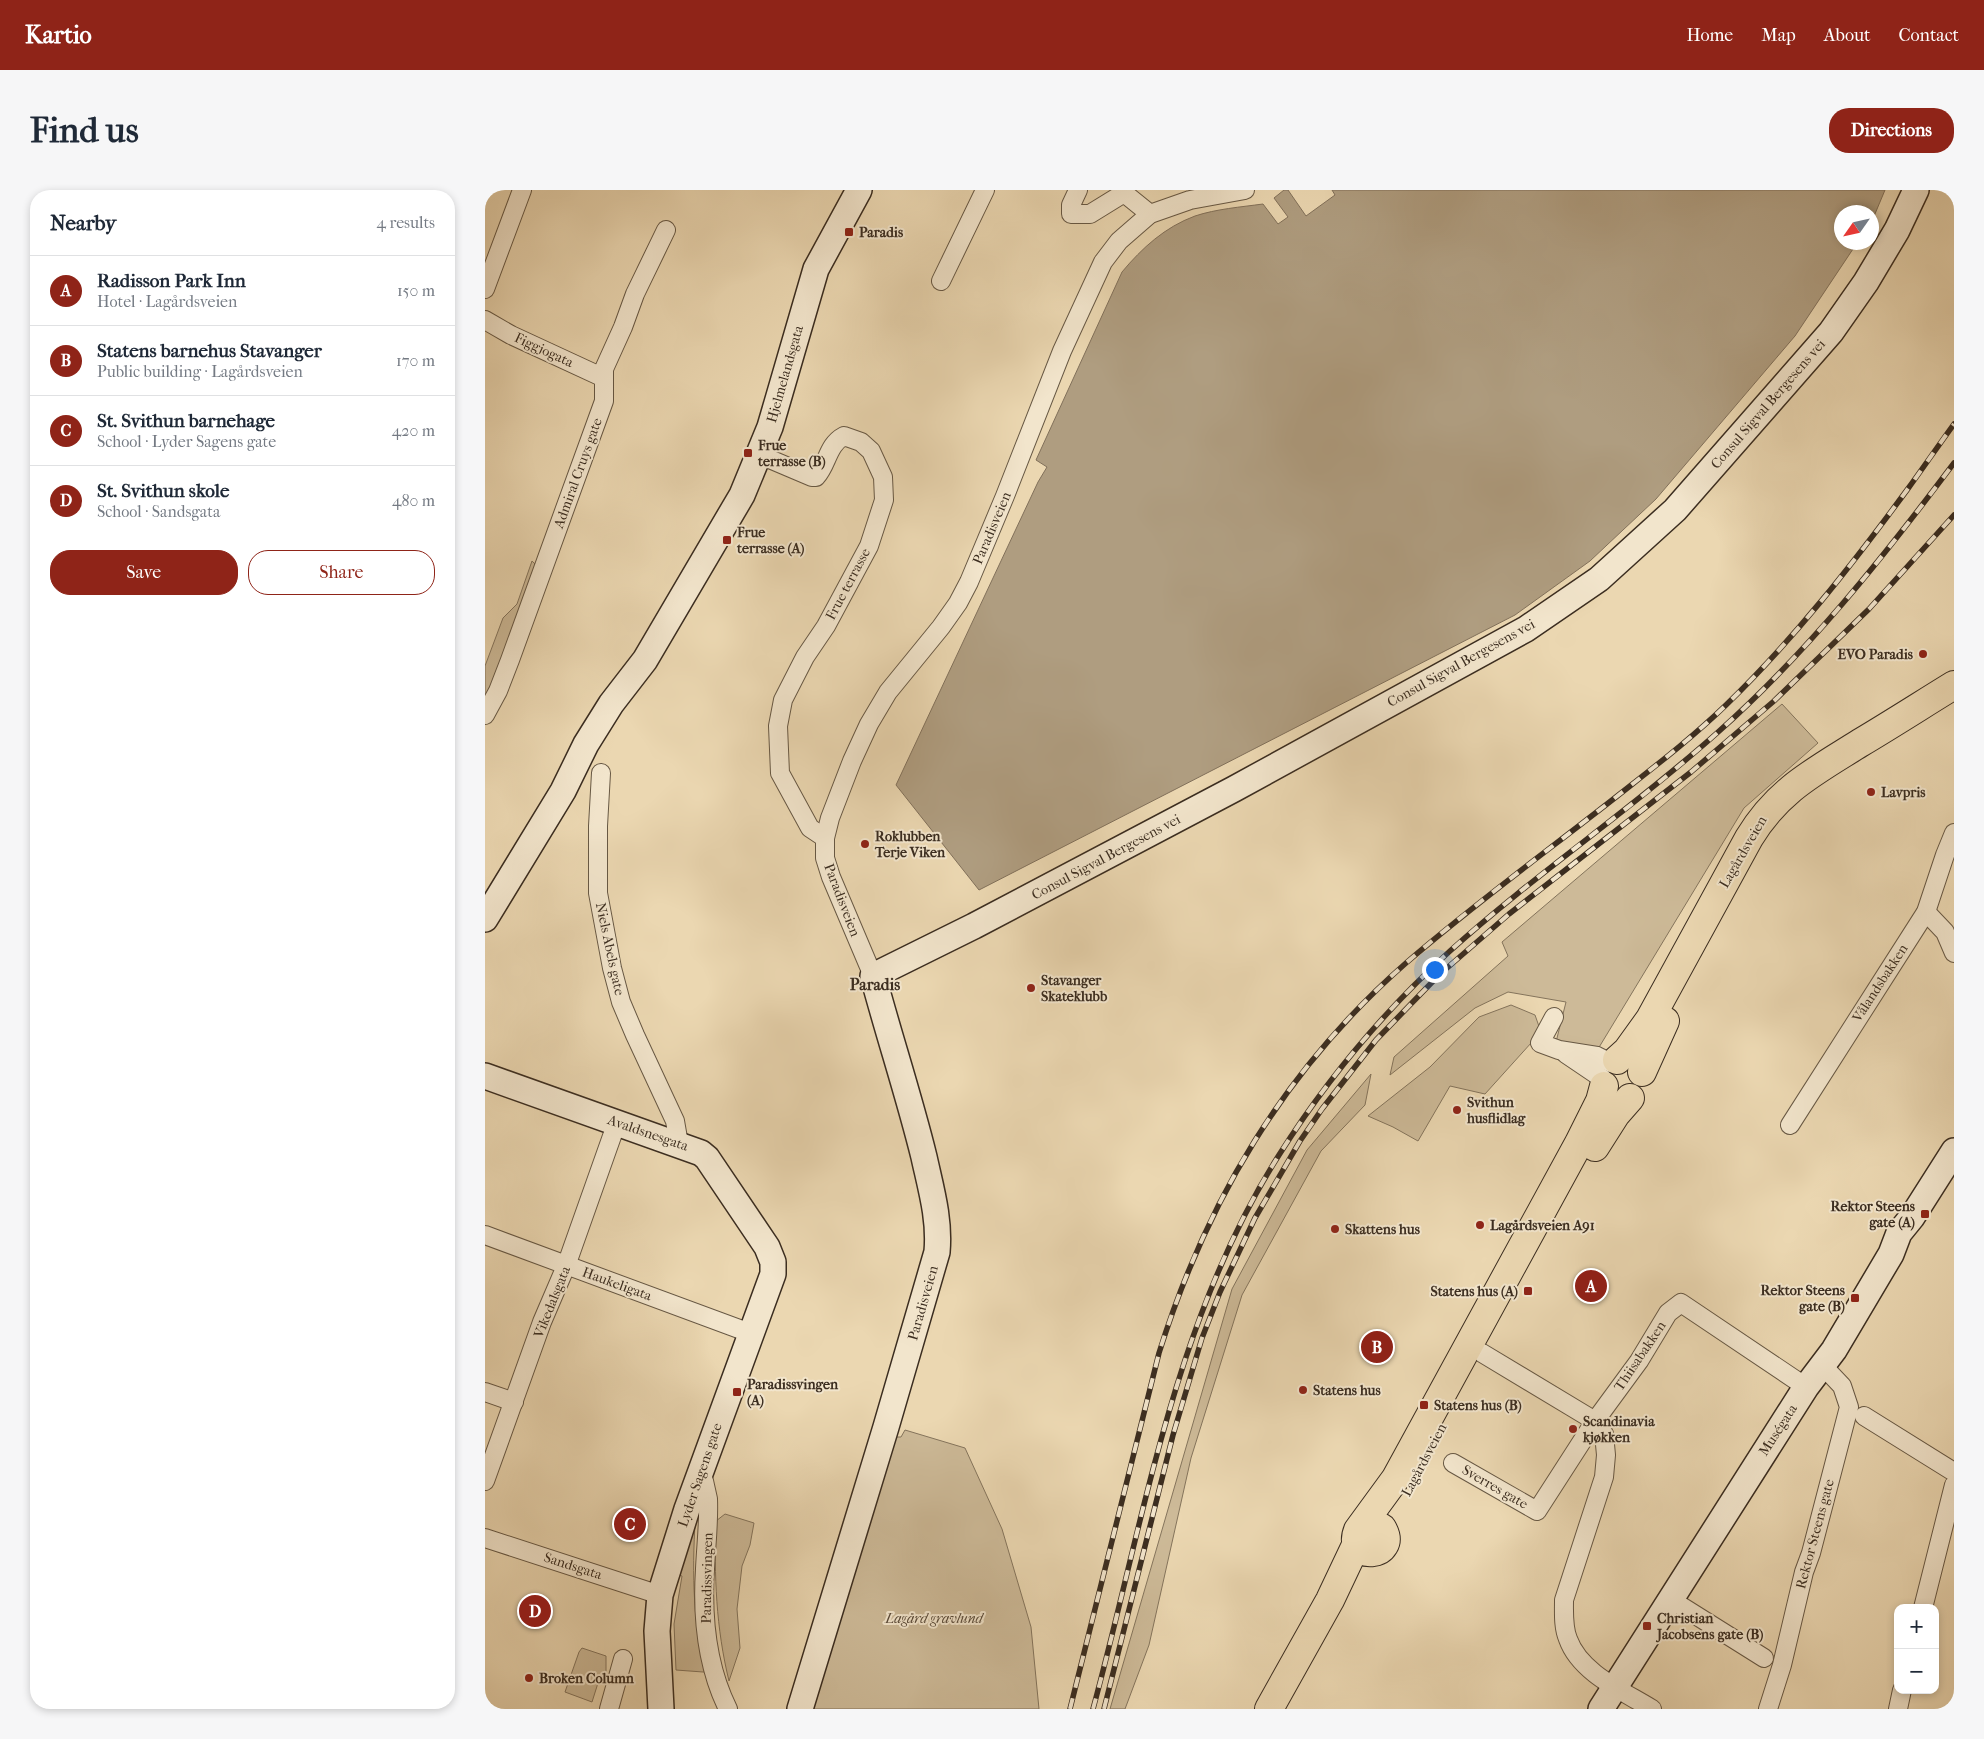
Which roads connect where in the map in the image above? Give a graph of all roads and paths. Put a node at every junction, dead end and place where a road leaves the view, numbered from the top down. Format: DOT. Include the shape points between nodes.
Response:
graph roads {
  1 [pos="522,190"];
  2 [pos="859,190"];
  3 [pos="985,190"];
  4 [pos="1078,190"];
  5 [pos="1245,190"];
  6 [pos="1916,190"];
  7 [pos="1150,214"];
  8 [pos="666,230"];
  9 [pos="941,281"];
  10 [pos="485,289"];
  11 [pos="485,320"];
  12 [pos="604,378"];
  13 [pos="760,455"];
  14 [pos="1954,685"];
  15 [pos="1954,701"];
  16 [pos="485,715"];
  17 [pos="601,773"];
  18 [pos="1954,833"];
  19 [pos="825,838"];
  20 [pos="1926,912"];
  21 [pos="485,919"];
  22 [pos="1954,953"];
  23 [pos="873,976"];
  24 [pos="1554,1018"];
  25 [pos="1608,1072"];
  26 [pos="1642,1072"];
  27 [pos="485,1076"];
  28 [pos="1630,1098"];
  29 [pos="617,1122"];
  30 [pos="1789,1126"];
  31 [pos="679,1144"];
  32 [pos="1954,1151"];
  33 [pos="485,1234"];
  34 [pos="767,1248"];
  35 [pos="567,1266"];
  36 [pos="751,1333"];
  37 [pos="1482,1353"];
  38 [pos="1823,1366"];
  39 [pos="1806,1387"];
  40 [pos="485,1392"];
  41 [pos="513,1402"];
  42 [pos="1864,1416"];
  43 [pos="1595,1421"];
  44 [pos="1453,1463"];
  45 [pos="1954,1472"];
  46 [pos="699,1475"];
  47 [pos="485,1481"];
  48 [pos="1954,1485"];
  49 [pos="1537,1511"];
  50 [pos="485,1538"];
  51 [pos="1371,1539"];
  52 [pos="661,1595"];
  53 [pos="1671,1599"];
  54 [pos="1924,1604"];
  55 [pos="1764,1658"];
  56 [pos="623,1659"];
  57 [pos="1615,1686"];
  58 [pos="1901,1694"];
  59 [pos="609,1709"];
  60 [pos="661,1709"];
  61 [pos="728,1709"];
  62 [pos="800,1709"];
  63 [pos="1269,1709"];
  64 [pos="1288,1709"];
  65 [pos="1601,1709"];
  66 [pos="1652,1709"];
  67 [pos="1768,1709"];
  68 [pos="1897,1709"];
  1 -- 10 [label="street"];
  2 -- 13 [label="street, Hjelmelandsgata" via="816,269"];
  3 -- 9 [label="street"];
  4 -- 7 [label="street" via="1071,205 1071,214 1090,214 1124,193"];
  5 -- 7 [label="street, Paradisveien" via="1190,200"];
  6 -- 23 [label="street, Consul Sigval Bergesens vei" via="1866,282 1831,332 1675,510 1599,579 1526,629 1234,789"];
  7 -- 19 [label="street, Paradisveien" via="1111,250 1094,278 969,582 941,627 887,692 869,724 830,818"];
  8 -- 12 [label="street, Admiral Cruys gate" via="635,294 604,369"];
  11 -- 12 [label="street, Figgjogata"];
  12 -- 16 [label="street, Admiral Cruys gate" via="604,401 510,660"];
  13 -- 19 [label="street, Frue terrasse" via="812,477 818,474 837,439 843,436 851,438 871,451 885,488 869,546 783,700 778,726 780,773 810,828"];
  13 -- 21 [label="street, Hjelmelandsgata" via="742,496 645,660 585,744 563,791"];
  14 -- 25 [label="main road, Lagårdsveien" via="1810,775 1763,815 1650,1019"];
  15 -- 26 [label="main road, Lagårdsveien" via="1822,782 1784,813 1760,846 1662,1026"];
  17 -- 31 [label="street, Niels Abels gate" via="599,893 612,968 621,1002 675,1121"];
  18 -- 20 [label="street, Vålandsbakken"];
  19 -- 23 [label="street, Paradisveien" via="825,858 831,877"];
  20 -- 22 [label="street" via="1945,932"];
  20 -- 30 [label="street, Vålandsbakken"];
  23 -- 62 [label="street, Paradisveien" via="931,1188 937,1222 937,1252"];
  24 -- 25 [label="street" via="1540,1043 1559,1050 1597,1056"];
  25 -- 26 [label="main road" via="1624,1059 1637,1064"];
  25 -- 28 [label="main road" via="1609,1093 1614,1098"];
  25 -- 51 [label="main road, Lagårdsveien" via="1600,1101 1579,1143 1396,1478"];
  26 -- 28 [label="main road" via="1642,1086"];
  27 -- 29 [label="street, Avaldsnesgata"];
  28 -- 37 [label="main road, Lagårdsveien" via="1606,1128"];
  29 -- 31 [label="street, Avaldsnesgata"];
  29 -- 35 [label="street, Vikedalsgata"];
  31 -- 34 [label="street, Avaldsnesgata" via="707,1158"];
  32 -- 38 [label="street, Muségata" via="1899,1234"];
  33 -- 35 [label="street, Haukeligata"];
  34 -- 36 [label="street, Lyder Sagens gate" via="773,1262 773,1274"];
  35 -- 36 [label="street, Haukeligata"];
  35 -- 41 [label="street, Vikedalsgata"];
  36 -- 46 [label="street, Lyder Sagens gate"];
  37 -- 43 [label="street"];
  37 -- 51 [label="main road, Lagårdsveien" via="1399,1507"];
  38 -- 39 [label="street, Muségata"];
  38 -- 67 [label="street, Rektor Steens gate" via="1842,1386 1849,1407"];
  39 -- 43 [label="street, Thiisabakken" via="1681,1303 1669,1313"];
  39 -- 53 [label="street, Muségata"];
  40 -- 41 [label="street"];
  41 -- 47 [label="street, Vikedalsgata"];
  42 -- 45 [label="street"];
  43 -- 49 [label="street, Thiisabakken"];
  43 -- 57 [label="street" via="1604,1434 1604,1477 1564,1600 1564,1620 1567,1638 1577,1656"];
  44 -- 49 [label="street, Sverres gate"];
  46 -- 52 [label="street, Lyder Sagens gate"];
  46 -- 61 [label="street, Paradissvingen" via="708,1500 704,1612 708,1650"];
  48 -- 54 [label="street"];
  50 -- 52 [label="street, Sandsgata"];
  51 -- 63 [label="main road, Lagårdsveien" via="1330,1600"];
  51 -- 64 [label="main road, Lagårdsveien" via="1368,1566"];
  52 -- 60 [label="street, Lyder Sagens gate" via="657,1631"];
  53 -- 55 [label="street"];
  53 -- 57 [label="street, Muségata"];
  56 -- 59 [label="street"];
  57 -- 65 [label="street, Muségata"];
  57 -- 66 [label="street"];
  58 -- 68 [label="street"];
}
